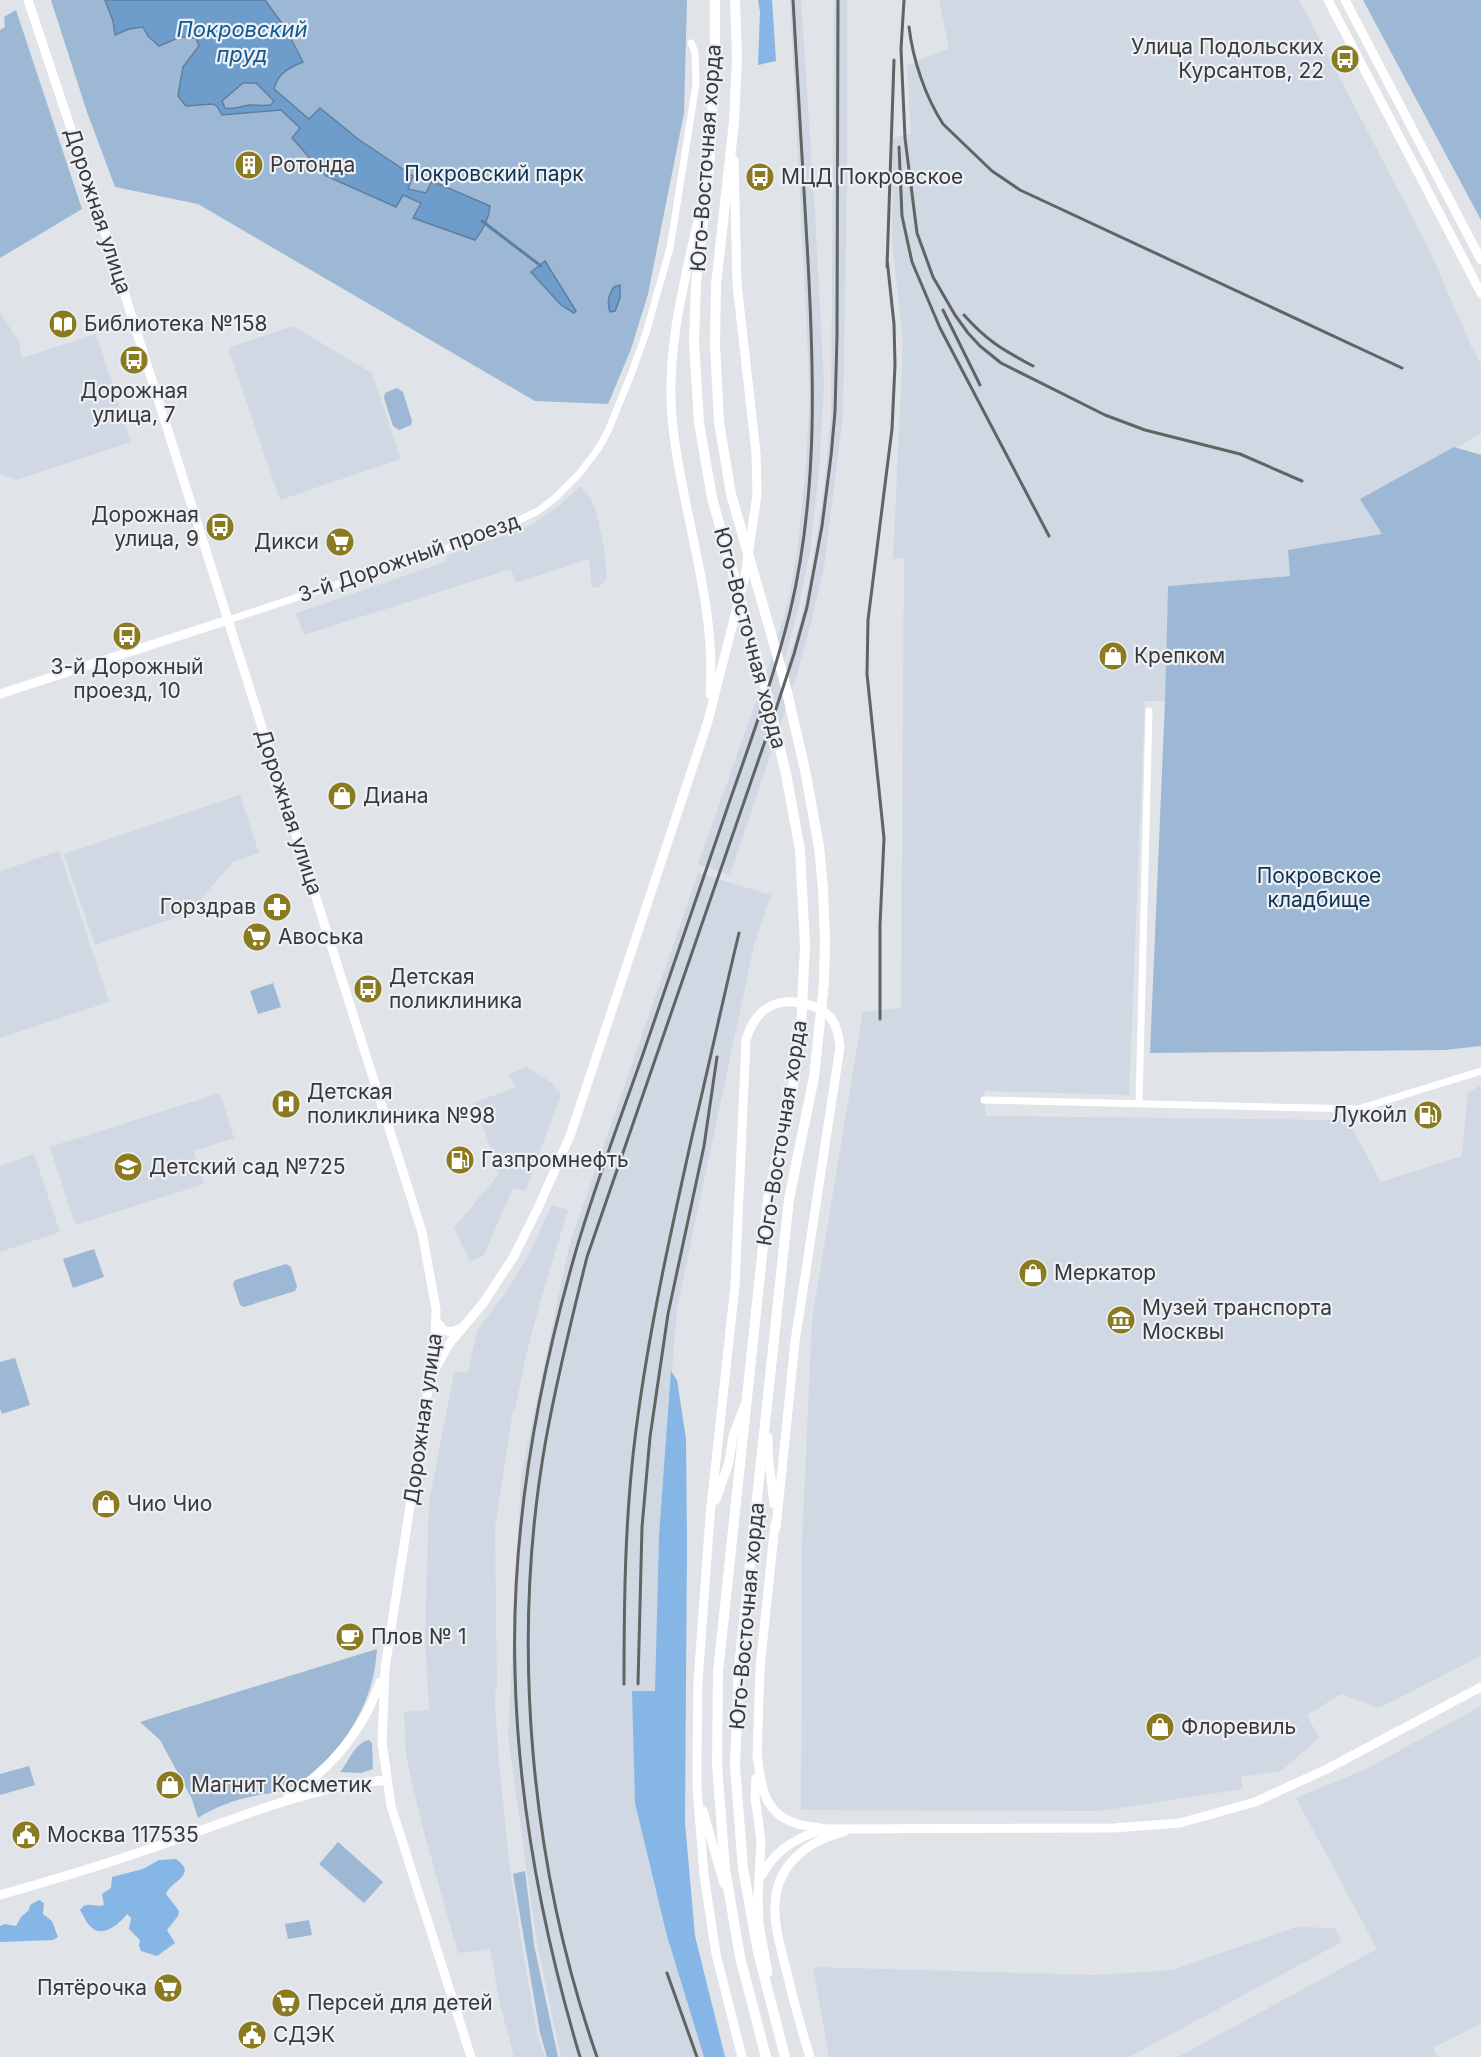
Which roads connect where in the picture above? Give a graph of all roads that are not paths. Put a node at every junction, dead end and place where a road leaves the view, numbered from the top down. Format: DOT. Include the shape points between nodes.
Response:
graph roads {
  1 [pos="28,0"];
  2 [pos="716,0"];
  3 [pos="735,0"];
  4 [pos="1328,0"];
  5 [pos="1345,0"];
  6 [pos="691,43"];
  7 [pos="734,122"];
  8 [pos="709,170"];
  9 [pos="1481,260"];
  10 [pos="1481,293"];
  11 [pos="228,620"];
  12 [pos="0,694"];
  13 [pos="1149,711"];
  14 [pos="708,721"];
  15 [pos="1481,1071"];
  16 [pos="984,1100"];
  17 [pos="1139,1103"];
  18 [pos="436,1322"];
  19 [pos="462,1328"];
  20 [pos="435,1344"];
  21 [pos="431,1379"];
  22 [pos="746,1402"];
  23 [pos="768,1404"];
  24 [pos="710,1516"];
  25 [pos="776,1528"];
  26 [pos="385,1668"];
  27 [pos="1481,1687"];
  28 [pos="757,1753"];
  29 [pos="386,1780"];
  30 [pos="697,1788"];
  31 [pos="281,1802"];
  32 [pos="828,1828"];
  33 [pos="864,1828"];
  34 [pos="760,1879"];
  35 [pos="0,1895"];
  36 [pos="731,1906"];
  37 [pos="779,2040"];
  38 [pos="471,2057"];
  39 [pos="742,2057"];
  40 [pos="766,2057"];
  41 [pos="785,2057"];
  42 [pos="810,2057"];
  1 -- 11 [label="main road, Дорожная улица"];
  2 -- 8 [label="main road, Юго-Восточная хорда"];
  3 -- 7 [label="main road, Юго-Восточная хорда"];
  4 -- 10 [label="main road"];
  5 -- 9 [label="main road"];
  6 -- 11 [label="street, 3-й Дорожный проезд" via="696,84 670,249 632,372 608,431 579,474 538,511 490,534"];
  7 -- 14 [label="main road" via="736,284 756,453 757,495 745,576"];
  7 -- 23 [label="main road, Юго-Восточная хорда" via="716,285 719,422 731,494 784,679 805,770 819,847 823,899 824,983 814,1077 789,1199"];
  8 -- 14 [label="main road" via="685,277 673,348 671,388 673,427 709,633 712,668"];
  8 -- 22 [label="main road, Юго-Восточная хорда" via="696,283 694,342 699,423 712,498 786,774 800,850 805,946 801,1029 768,1200"];
  11 -- 12 [label="main road, 3-й Дорожный проезд"];
  11 -- 18 [label="main road, Дорожная улица" via="422,1232"];
  13 -- 17 [label="street"];
  14 -- 19 [label="main road" via="570,1136 514,1256"];
  15 -- 17 [label="street" via="1358,1109"];
  16 -- 17 [label="street"];
  18 -- 19 [label="main road" via="451,1332"];
  18 -- 20 [label="main road, Дорожная улица"];
  19 -- 20 [label="main road" via="448,1340"];
  19 -- 21 [label="main road" via="439,1359"];
  20 -- 21 [label="main road, Дорожная улица"];
  21 -- 26 [label="main road, Дорожная улица"];
  22 -- 24 [label="main road"];
  22 -- 36 [label="main road, Юго-Восточная хорда" via="718,1672 717,1766"];
  23 -- 25 [label="main road" via="768,1453"];
  23 -- 37 [label="main road, Юго-Восточная хорда" via="739,1667 735,1766 743,1868"];
  24 -- 25 [label="main road" via="735,1285 746,1040 760,1014 792,1000 813,1005 829,1016 840,1047 795,1342"];
  24 -- 30 [label="main road" via="698,1682"];
  25 -- 28 [label="main road" via="760,1668"];
  26 -- 29 [label="main road, Дорожная улица" via="382,1724"];
  26 -- 31 [label="main road" via="368,1712 353,1737 324,1770"];
  27 -- 33 [label="main road" via="1327,1769 1255,1802 1180,1823 1114,1828"];
  28 -- 32 [label="main road" via="766,1801 795,1823"];
  28 -- 34 [label="main road" via="755,1797 761,1841"];
  29 -- 31 [label="main road" via="351,1784"];
  29 -- 38 [label="main road, Дорожная улица" via="406,1858"];
  30 -- 36 [label="main road"];
  30 -- 39 [label="main road" via="716,1954"];
  31 -- 35 [label="main road" via="146,1850"];
  32 -- 33 [label="main road"];
  32 -- 34 [label="main road" via="793,1840 769,1862"];
  33 -- 42 [label="main road" via="823,1837 807,1846 785,1869 778,1884 778,1937"];
  34 -- 37 [label="main road" via="759,1924"];
  36 -- 40 [label="main road, Юго-Восточная хорда"];
  37 -- 41 [label="main road, Юго-Восточная хорда"];
}
